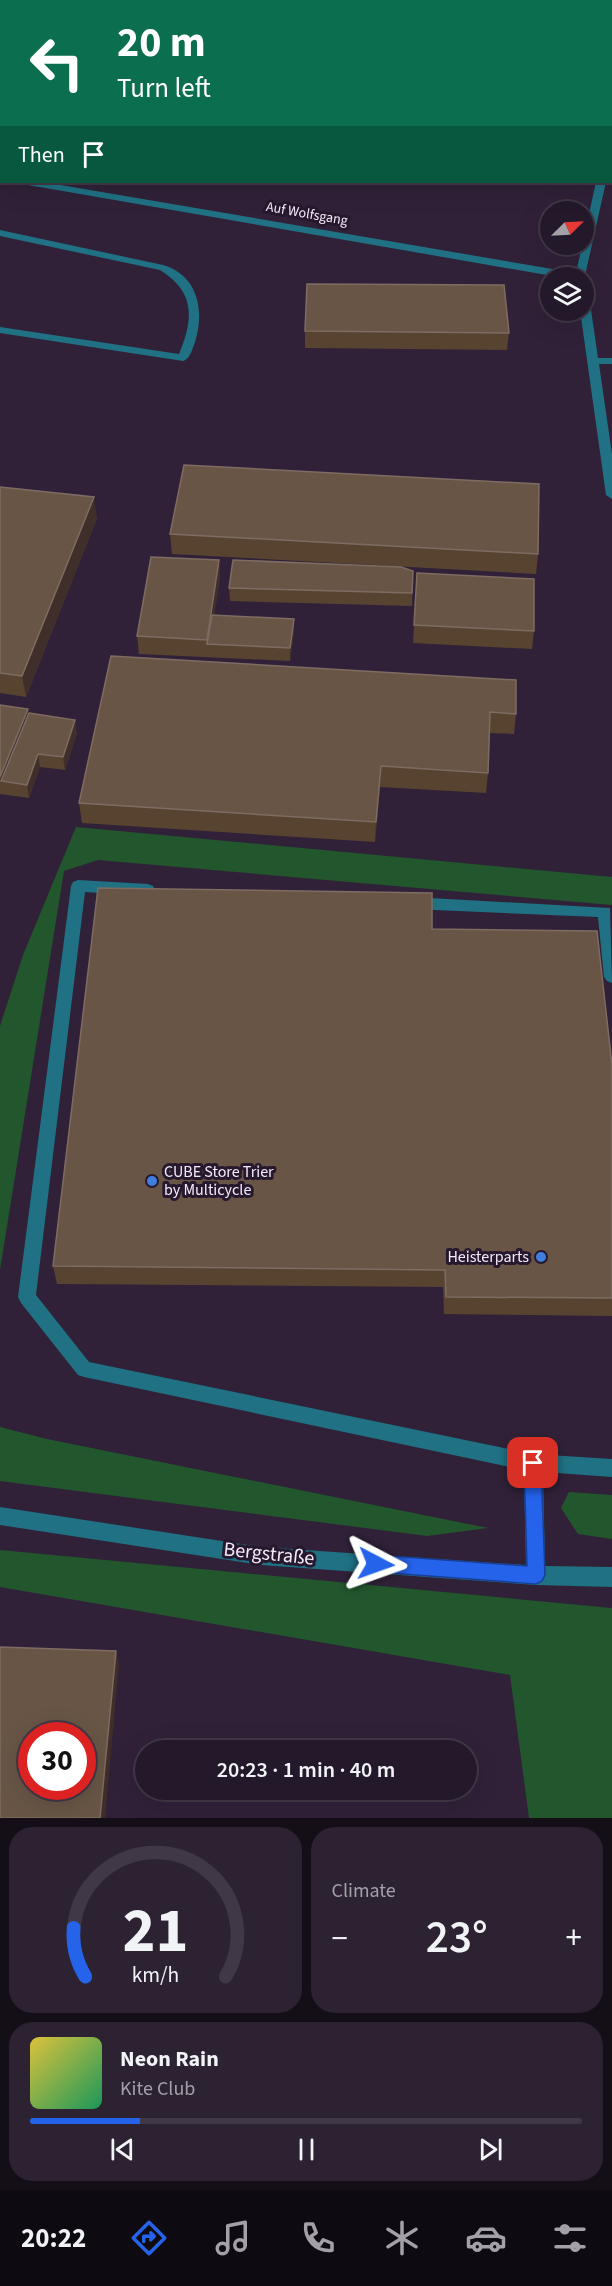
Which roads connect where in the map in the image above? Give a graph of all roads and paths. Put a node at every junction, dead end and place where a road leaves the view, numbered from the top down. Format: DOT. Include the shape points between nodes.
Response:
graph roads {
  1 [pos="34,183"];
  2 [pos="601,183"];
  3 [pos="0,233"];
  4 [pos="582,267"];
  5 [pos="540,270"];
  6 [pos="586,321"];
  7 [pos="0,330"];
  8 [pos="612,360"];
  9 [pos="592,361"];
  10 [pos="612,495"];
  11 [pos="162,890"];
  12 [pos="401,902"];
  13 [pos="612,977"];
  14 [pos="533,1463"];
  15 [pos="612,1468"];
  16 [pos="0,1516"];
  17 [pos="536,1575"];
  18 [pos="612,1577"];
  1 -- 5 [label="street, Auf Wolfsgang"];
  2 -- 4 [label="street, Auf Wolfsgang"];
  3 -- 7 [label="street" via="163,268 191,292 195,308 193,335 183,358"];
  6 -- 9 [label="street"];
  8 -- 9 [label="street"];
  9 -- 10 [label="street"];
  11 -- 14 [label="street" via="78,886 27,1297 84,1369"];
  12 -- 13 [label="street" via="605,912"];
  14 -- 15 [label="street"];
  14 -- 17 [label="street"];
  16 -- 17 [label="street, Bergstraße" via="261,1556"];
  17 -- 18 [label="street, Bergstraße"];
}
